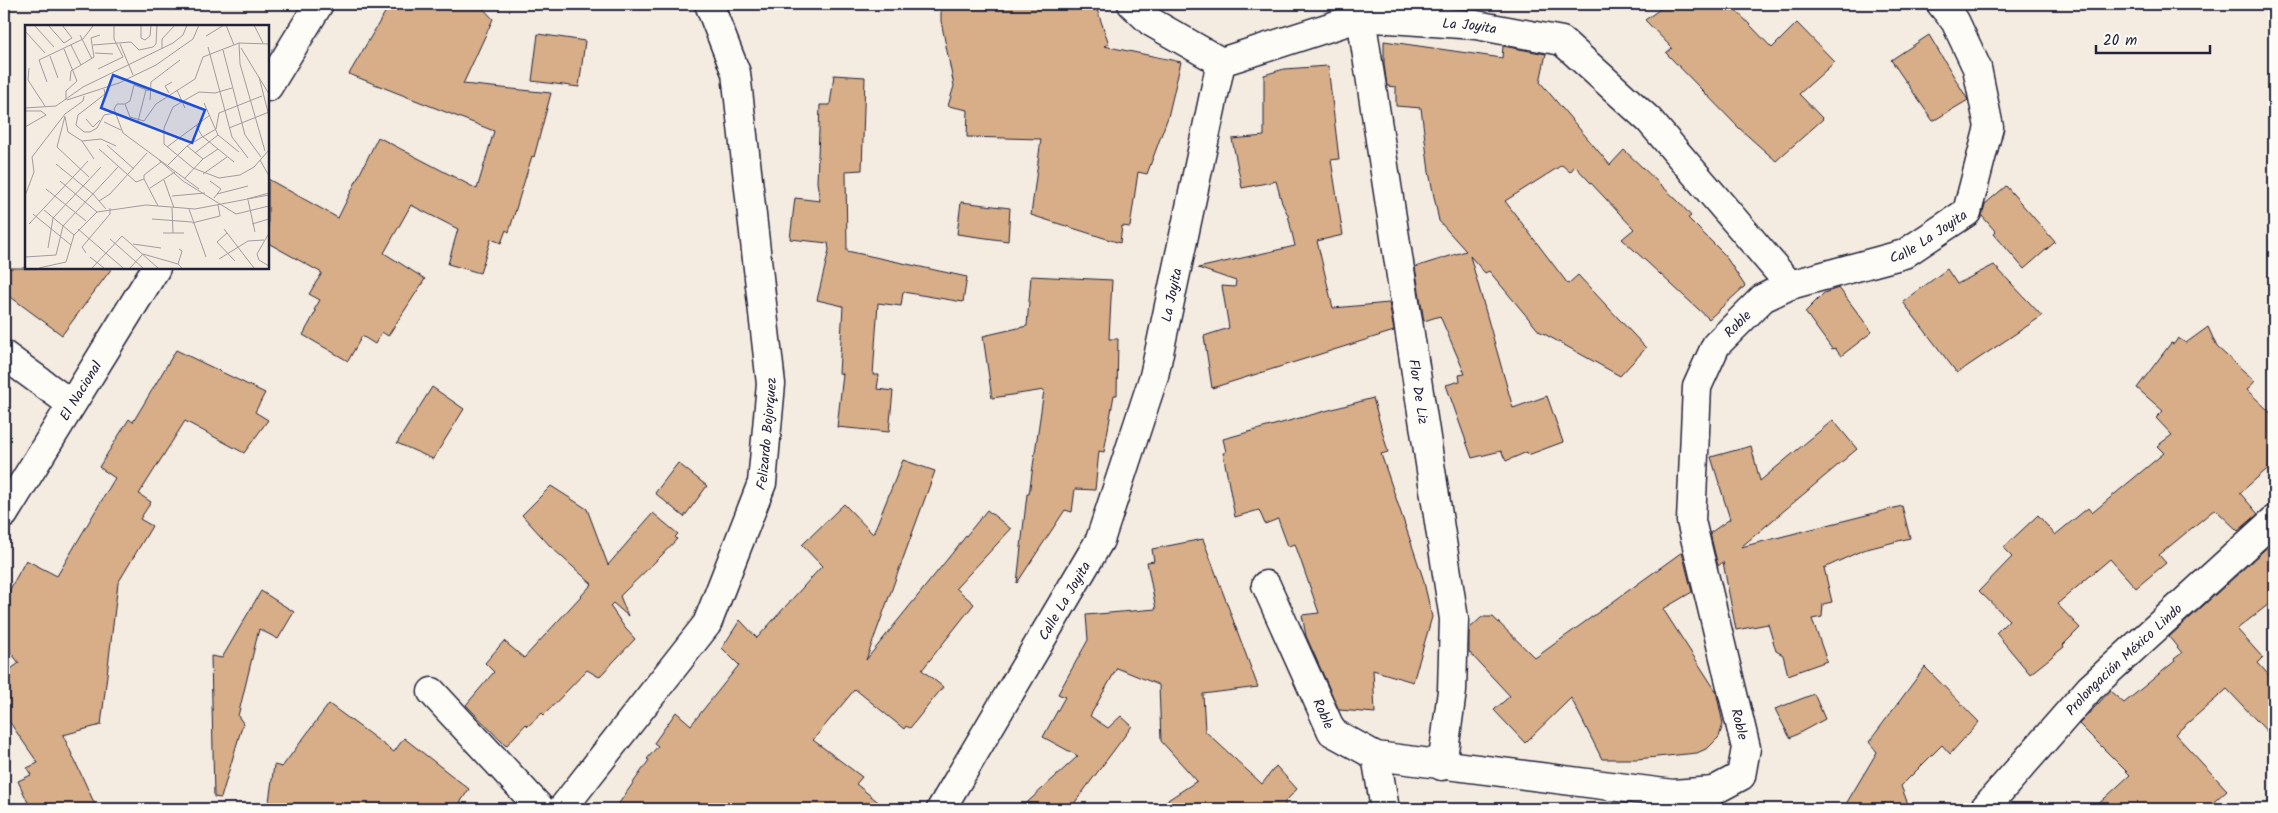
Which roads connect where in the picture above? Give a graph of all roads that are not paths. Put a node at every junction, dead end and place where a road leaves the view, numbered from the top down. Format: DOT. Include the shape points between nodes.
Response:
graph roads {
  1 [pos="319,4"];
  2 [pos="709,4"];
  3 [pos="1132,4"];
  4 [pos="1941,4"];
  5 [pos="1361,17"];
  6 [pos="1221,62"];
  7 [pos="269,86"];
  8 [pos="155,269"];
  9 [pos="1790,285"];
  10 [pos="4,355"];
  11 [pos="1154,376"];
  12 [pos="72,404"];
  13 [pos="4,514"];
  14 [pos="2274,520"];
  15 [pos="1266,585"];
  16 [pos="432,692"];
  17 [pos="1376,756"];
  18 [pos="1442,766"];
  19 [pos="541,809"];
  20 [pos="562,809"];
  21 [pos="941,809"];
  22 [pos="1385,809"];
  23 [pos="1984,809"];
  1 -- 7 [label="street"];
  2 -- 20 [label="street, Felizardo Bojorquez" via="736,73 769,365 771,384 762,483 707,624"];
  3 -- 6 [label="street" via="1151,22"];
  4 -- 9 [label="street, Calle La Joyita" via="1955,21 1977,68 1989,127 1967,212 1904,254"];
  5 -- 6 [label="street, La Joyita"];
  5 -- 9 [label="street, La Joyita" via="1476,25 1562,41 1649,120"];
  5 -- 18 [label="street, Flor De Liz" via="1454,619 1452,691"];
  6 -- 11 [label="street, La Joyita"];
  8 -- 12 [label="street, El Nacional"];
  9 -- 18 [label="street, Roble" via="1763,298 1716,345 1696,387 1691,521 1746,748 1741,776 1713,791 1673,794"];
  10 -- 12 [label="street"];
  11 -- 21 [label="street, Calle La Joyita" via="1100,540"];
  12 -- 13 [label="street, El Nacional"];
  14 -- 23 [label="street, Prolongación México Lindo" via="2090,688"];
  15 -- 17 [label="street, Roble" via="1332,732"];
  16 -- 19 [label="street"];
  17 -- 18 [label="street, Roble"];
  17 -- 22 [label="street"];
}
